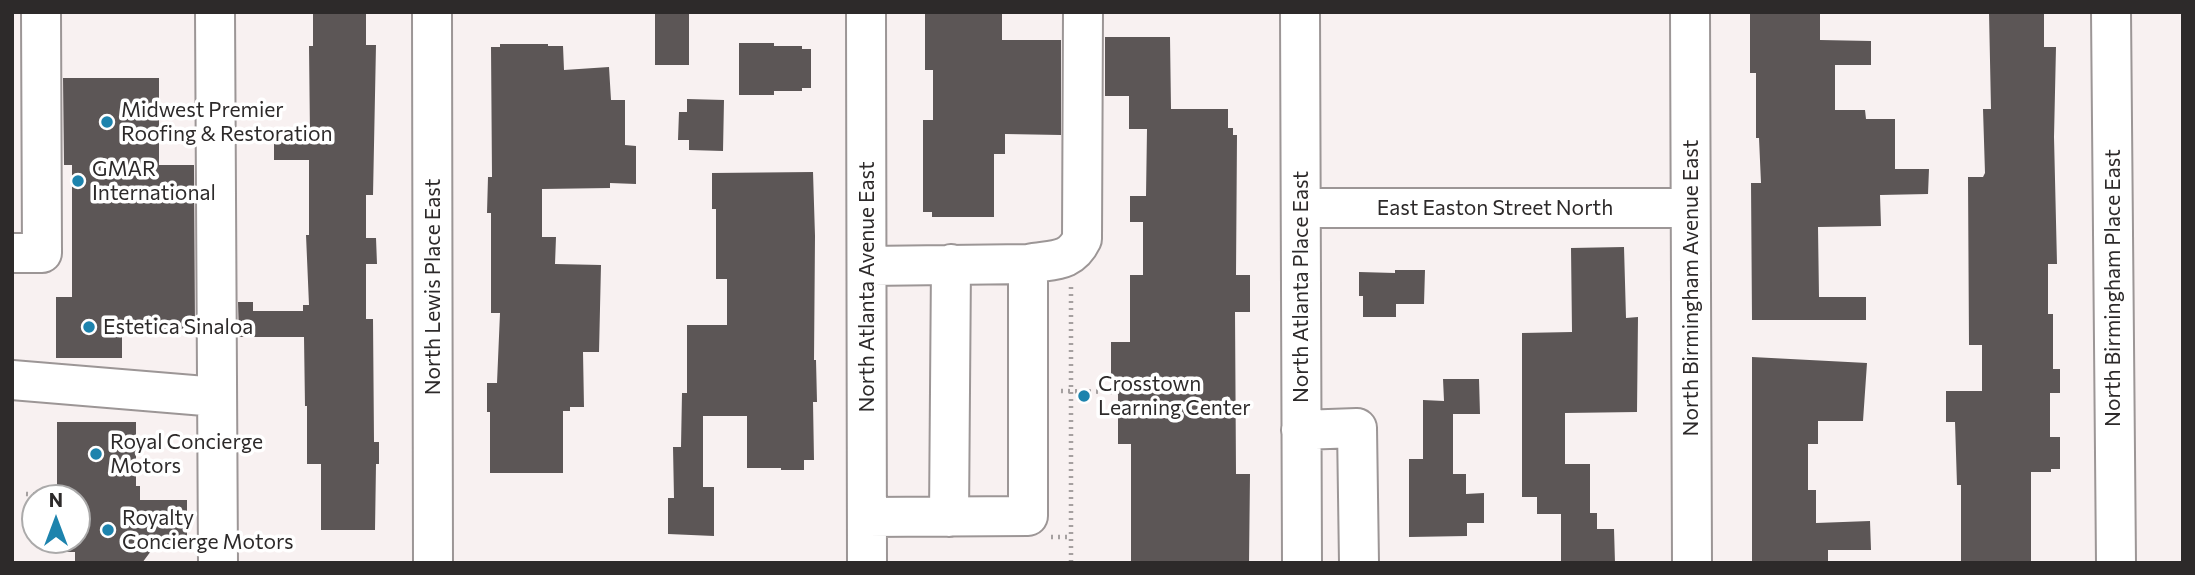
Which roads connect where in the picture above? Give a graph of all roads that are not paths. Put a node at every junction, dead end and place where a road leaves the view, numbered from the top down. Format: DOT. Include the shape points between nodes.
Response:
graph roads {
  1 [pos="41,12"];
  2 [pos="215,12"];
  3 [pos="432,12"];
  4 [pos="866,12"];
  5 [pos="1083,12"];
  6 [pos="1300,12"];
  7 [pos="1690,12"];
  8 [pos="2111,12"];
  9 [pos="1301,208"];
  10 [pos="1690,208"];
  11 [pos="12,253"];
  12 [pos="951,264"];
  13 [pos="1028,264"];
  14 [pos="867,266"];
  15 [pos="12,380"];
  16 [pos="217,397"];
  17 [pos="1301,430"];
  18 [pos="867,517"];
  19 [pos="949,517"];
  20 [pos="218,563"];
  21 [pos="433,563"];
  22 [pos="867,563"];
  23 [pos="1302,563"];
  24 [pos="1359,563"];
  25 [pos="1692,563"];
  26 [pos="2116,563"];
  1 -- 11 [label="street" via="42,253"];
  2 -- 16 [label="street"];
  3 -- 21 [label="street, North Lewis Place East"];
  4 -- 14 [label="street, North Atlanta Avenue East"];
  5 -- 13 [label="street" via="1082,239 1066,257"];
  6 -- 9 [label="street, North Atlanta Place East"];
  7 -- 10 [label="street, North Birmingham Avenue East"];
  8 -- 26 [label="street, North Birmingham Place East"];
  9 -- 10 [label="street, East Easton Street North"];
  9 -- 17 [label="street, North Atlanta Place East"];
  10 -- 25 [label="street, North Birmingham Avenue East"];
  12 -- 13 [label="street"];
  12 -- 14 [label="street"];
  12 -- 19 [label="street"];
  13 -- 19 [label="street" via="1028,516"];
  14 -- 18 [label="street, North Atlanta Avenue East"];
  15 -- 16 [label="street"];
  16 -- 20 [label="street"];
  17 -- 23 [label="street, North Atlanta Place East"];
  17 -- 24 [label="street" via="1357,428"];
  18 -- 19 [label="street"];
  18 -- 22 [label="street, North Atlanta Avenue East"];
}
